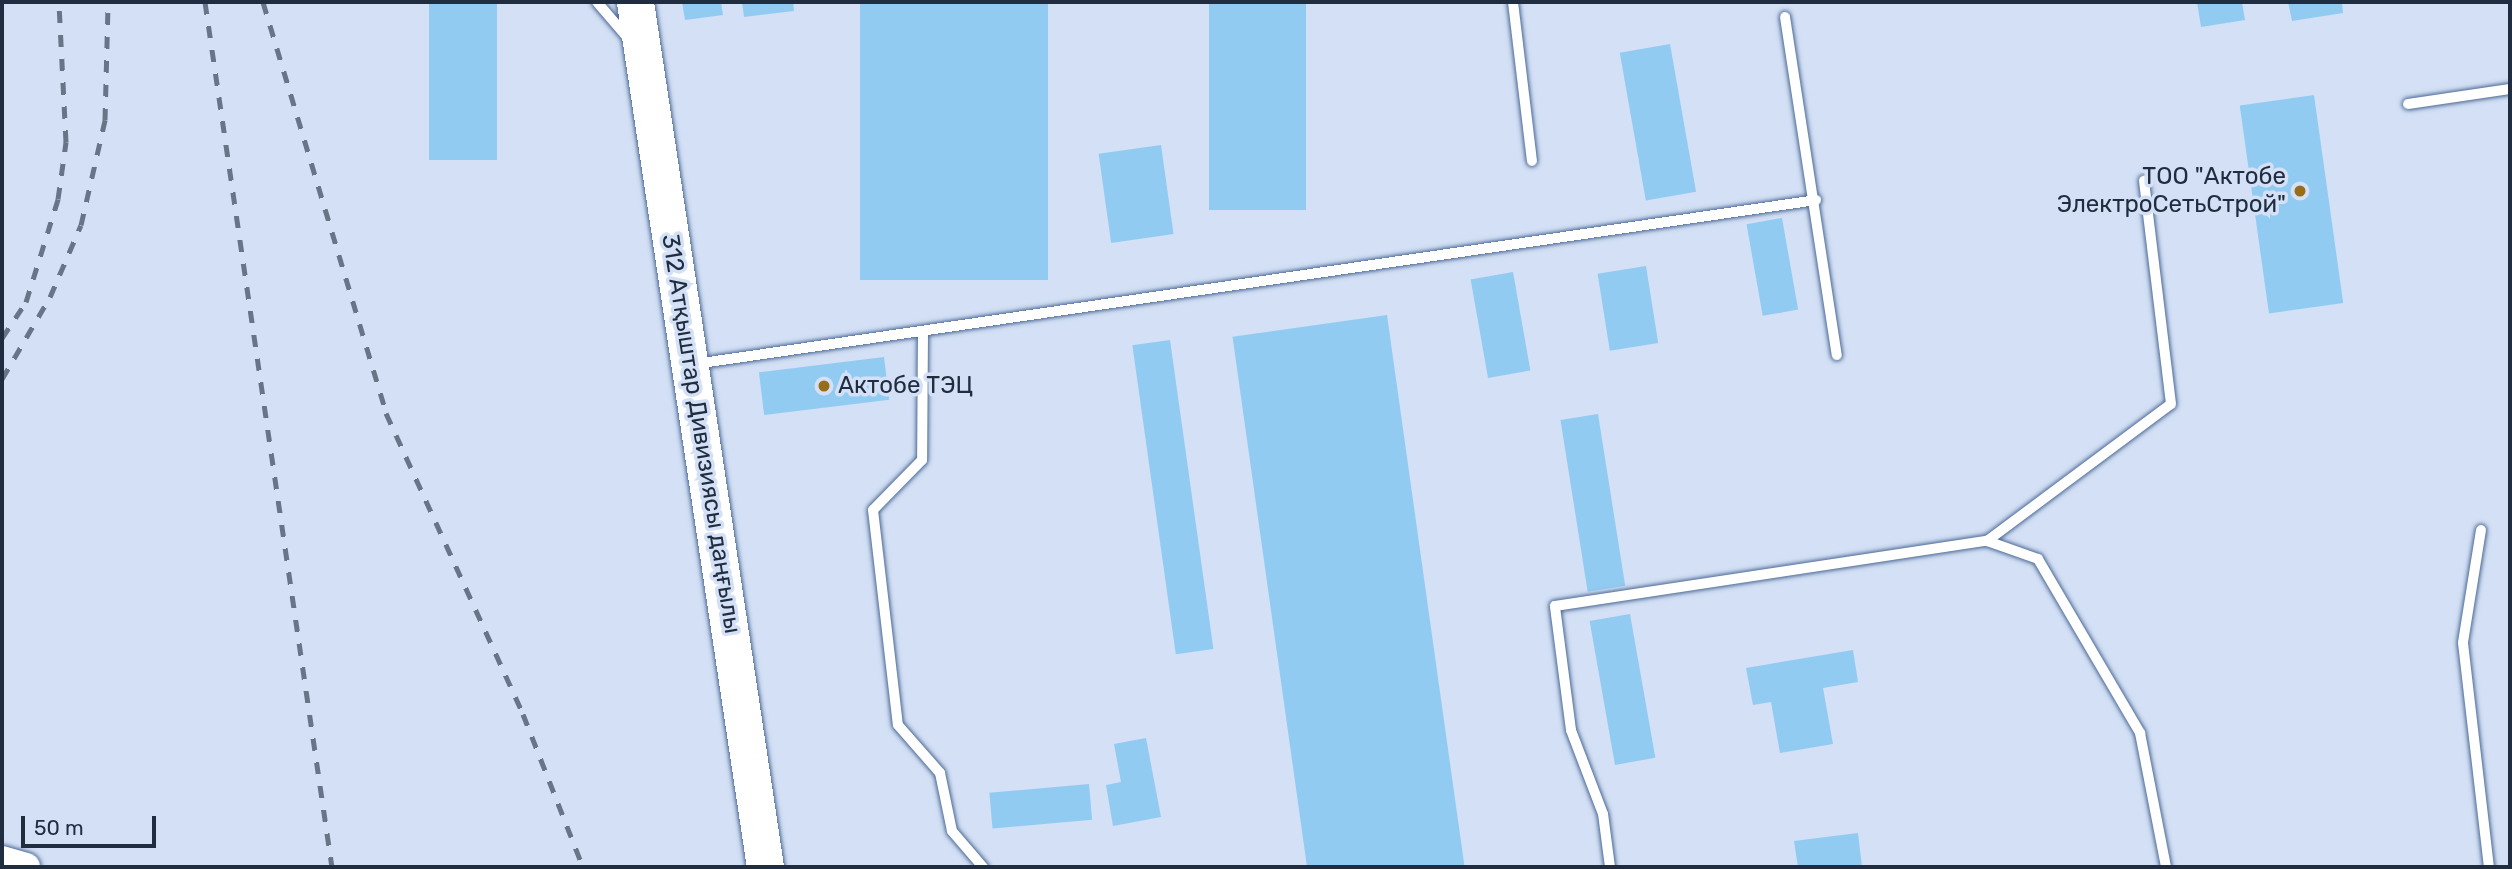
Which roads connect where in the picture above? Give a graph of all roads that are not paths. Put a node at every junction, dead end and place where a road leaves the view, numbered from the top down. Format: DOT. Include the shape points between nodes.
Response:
graph roads {
  1 [pos="597,2"];
  2 [pos="635,2"];
  3 [pos="1513,2"];
  4 [pos="1785,16"];
  5 [pos="642,54"];
  6 [pos="2510,89"];
  7 [pos="2409,104"];
  8 [pos="1532,161"];
  9 [pos="2144,181"];
  10 [pos="1816,200"];
  11 [pos="923,332"];
  12 [pos="1837,355"];
  13 [pos="691,364"];
  14 [pos="2481,530"];
  15 [pos="1987,541"];
  16 [pos="2,860"];
  17 [pos="26,867"];
  18 [pos="765,867"];
  19 [pos="983,867"];
  20 [pos="1610,867"];
  21 [pos="2166,867"];
  22 [pos="2489,867"];
  1 -- 5 [label="lane"];
  2 -- 5 [label="highway, 312 Атқыштар Дивизиясы даңғылы"];
  3 -- 8 [label="lane"];
  4 -- 10 [label="lane"];
  5 -- 13 [label="highway, 312 Атқыштар Дивизиясы даңғылы"];
  6 -- 7 [label="lane"];
  9 -- 15 [label="lane" via="2171,404"];
  10 -- 11 [label="lane"];
  10 -- 12 [label="lane"];
  11 -- 13 [label="lane"];
  11 -- 19 [label="lane" via="922,460 873,510 898,725 940,773 953,831"];
  13 -- 18 [label="highway, 312 Атқыштар Дивизиясы даңғылы"];
  14 -- 22 [label="lane" via="2463,643"];
  15 -- 20 [label="lane" via="1555,606 1571,730 1603,814"];
  15 -- 21 [label="lane" via="2038,559 2140,733"];
  16 -- 17 [label="street"];
}
